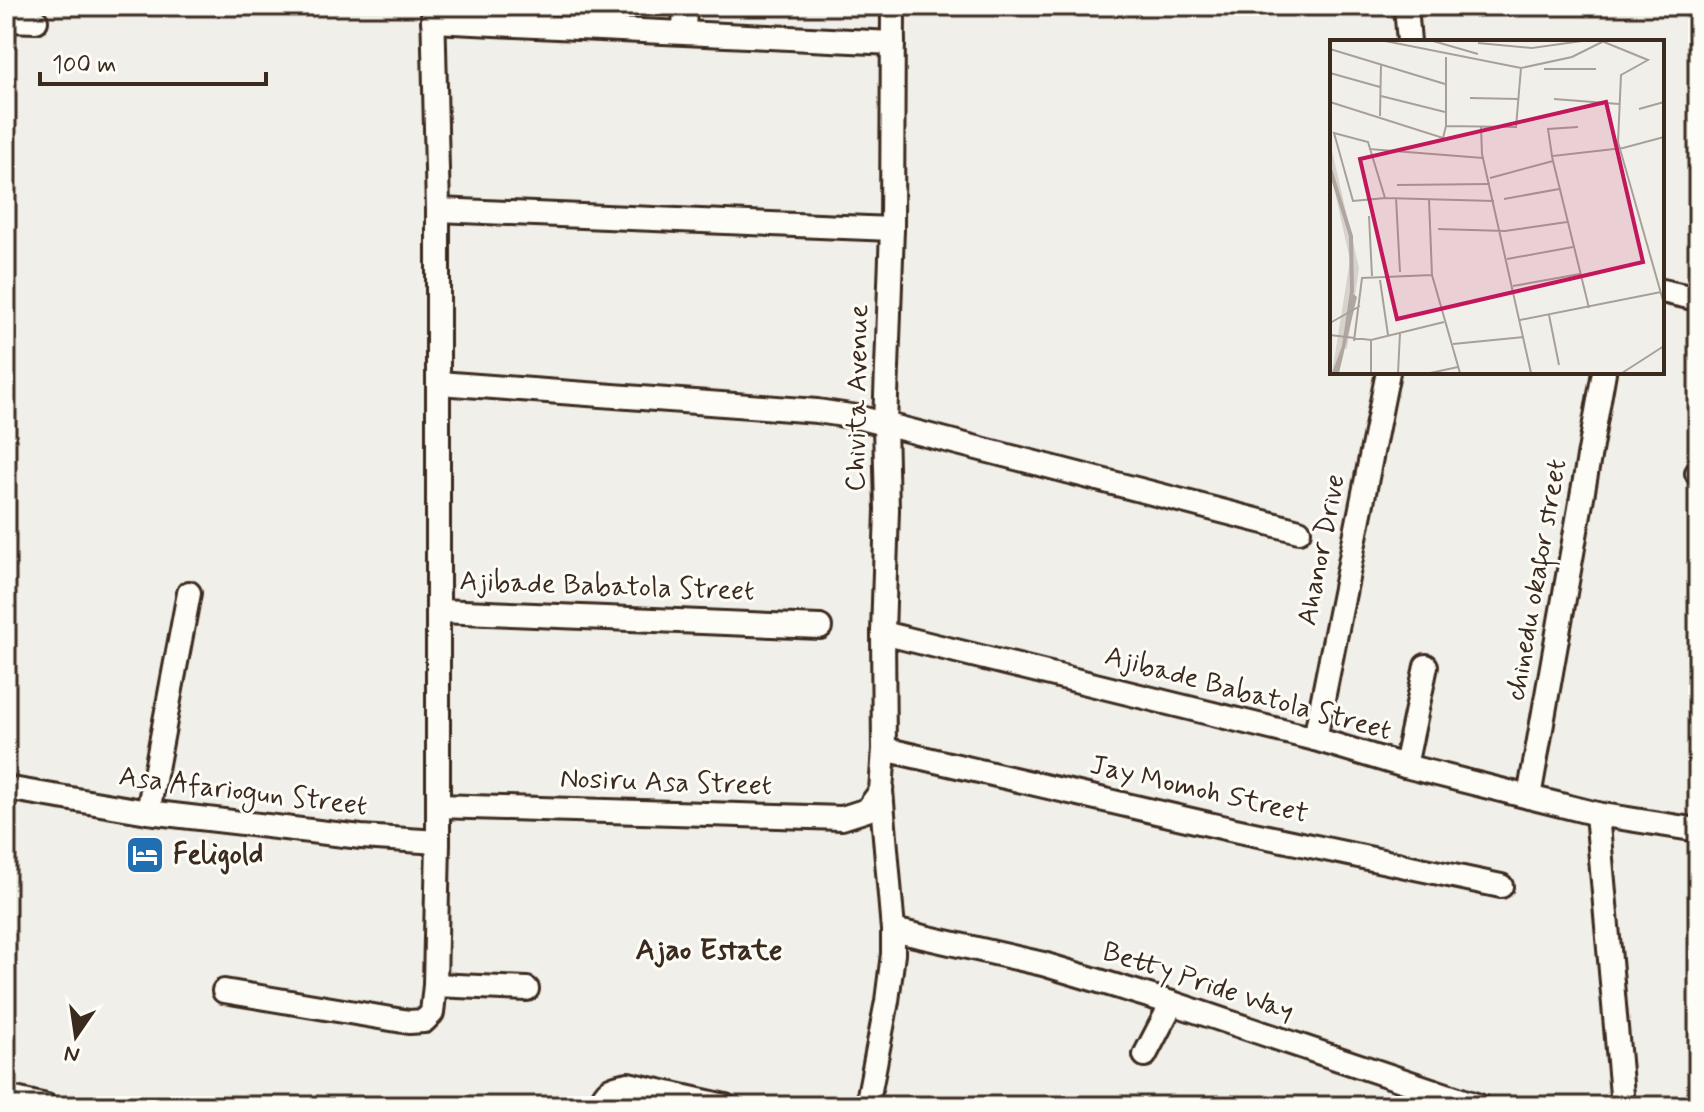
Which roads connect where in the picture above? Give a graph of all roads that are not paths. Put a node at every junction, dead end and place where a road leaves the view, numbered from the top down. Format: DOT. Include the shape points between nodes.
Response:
graph roads {
  1 [pos="685,6"];
  2 [pos="893,6"];
  3 [pos="1406,6"];
  4 [pos="433,14"];
  5 [pos="6,20"];
  6 [pos="36,21"];
  7 [pos="684,32"];
  8 [pos="1409,40"];
  9 [pos="893,43"];
  10 [pos="438,210"];
  11 [pos="892,229"];
  12 [pos="1664,291"];
  13 [pos="1698,299"];
  14 [pos="1388,374"];
  15 [pos="1604,374"];
  16 [pos="439,383"];
  17 [pos="885,424"];
  18 [pos="1299,531"];
  19 [pos="189,593"];
  20 [pos="439,611"];
  21 [pos="820,627"];
  22 [pos="883,633"];
  23 [pos="1426,666"];
  24 [pos="1315,739"];
  25 [pos="884,749"];
  26 [pos="1405,766"];
  27 [pos="6,788"];
  28 [pos="881,791"];
  29 [pos="1529,797"];
  30 [pos="438,806"];
  31 [pos="148,812"];
  32 [pos="1597,814"];
  33 [pos="1698,830"];
  34 [pos="438,842"];
  35 [pos="1501,886"];
  36 [pos="893,930"];
  37 [pos="435,985"];
  38 [pos="527,989"];
  39 [pos="224,991"];
  40 [pos="1172,1003"];
  41 [pos="1145,1055"];
  42 [pos="6,1097"];
  43 [pos="46,1106"];
  44 [pos="599,1106"];
  45 [pos="725,1106"];
  46 [pos="867,1106"];
  47 [pos="1479,1106"];
  48 [pos="1623,1106"];
  1 -- 7 [label="street"];
  2 -- 9 [label="street, Chivita Avenue"];
  3 -- 8 [label="street"];
  4 -- 7 [label="street"];
  4 -- 10 [label="street"];
  5 -- 6 [label="street"];
  7 -- 9 [label="street"];
  9 -- 11 [label="street, Chivita Avenue"];
  10 -- 11 [label="street"];
  10 -- 16 [label="street"];
  11 -- 17 [label="street, Chivita Avenue"];
  12 -- 13 [label="street"];
  14 -- 24 [label="street, Ahanor Drive"];
  15 -- 29 [label="street, chinedu okafor street"];
  16 -- 17 [label="street" via="817,411"];
  16 -- 20 [label="street"];
  17 -- 18 [label="street"];
  17 -- 22 [label="street, Chivita Avenue"];
  19 -- 31 [label="street"];
  20 -- 21 [label="street, Ajibade Babatola Street"];
  20 -- 30 [label="street"];
  22 -- 24 [label="street, Ajibade Babatola Street"];
  22 -- 25 [label="street, Chivita Avenue"];
  23 -- 26 [label="street"];
  24 -- 26 [label="street, Ajibade Babatola Street"];
  25 -- 28 [label="street, Chivita Avenue"];
  25 -- 35 [label="street, Jay Momoh Street"];
  26 -- 29 [label="street, Ajibade Babatola Street"];
  27 -- 31 [label="street, Asa Afariogun Street"];
  28 -- 30 [label="street, Nosiru Asa Street" via="867,810 842,818"];
  28 -- 36 [label="street, Chivita Avenue"];
  29 -- 32 [label="street, Ajibade Babatola Street"];
  30 -- 34 [label="street"];
  31 -- 34 [label="street, Asa Afariogun Street"];
  32 -- 33 [label="street, Ajibade Babatola Street"];
  32 -- 48 [label="street"];
  34 -- 37 [label="street"];
  36 -- 40 [label="street, Betty Pride Way" via="1043,964"];
  36 -- 46 [label="street, Chivita Avenue" via="887,1001"];
  37 -- 38 [label="street"];
  37 -- 39 [label="street" via="432,1013 424,1021 409,1022"];
  40 -- 41 [label="street"];
  40 -- 47 [label="street, Betty Pride Way"];
  42 -- 43 [label="street"];
  44 -- 45 [label="street" via="612,1087 628,1084"];
}
